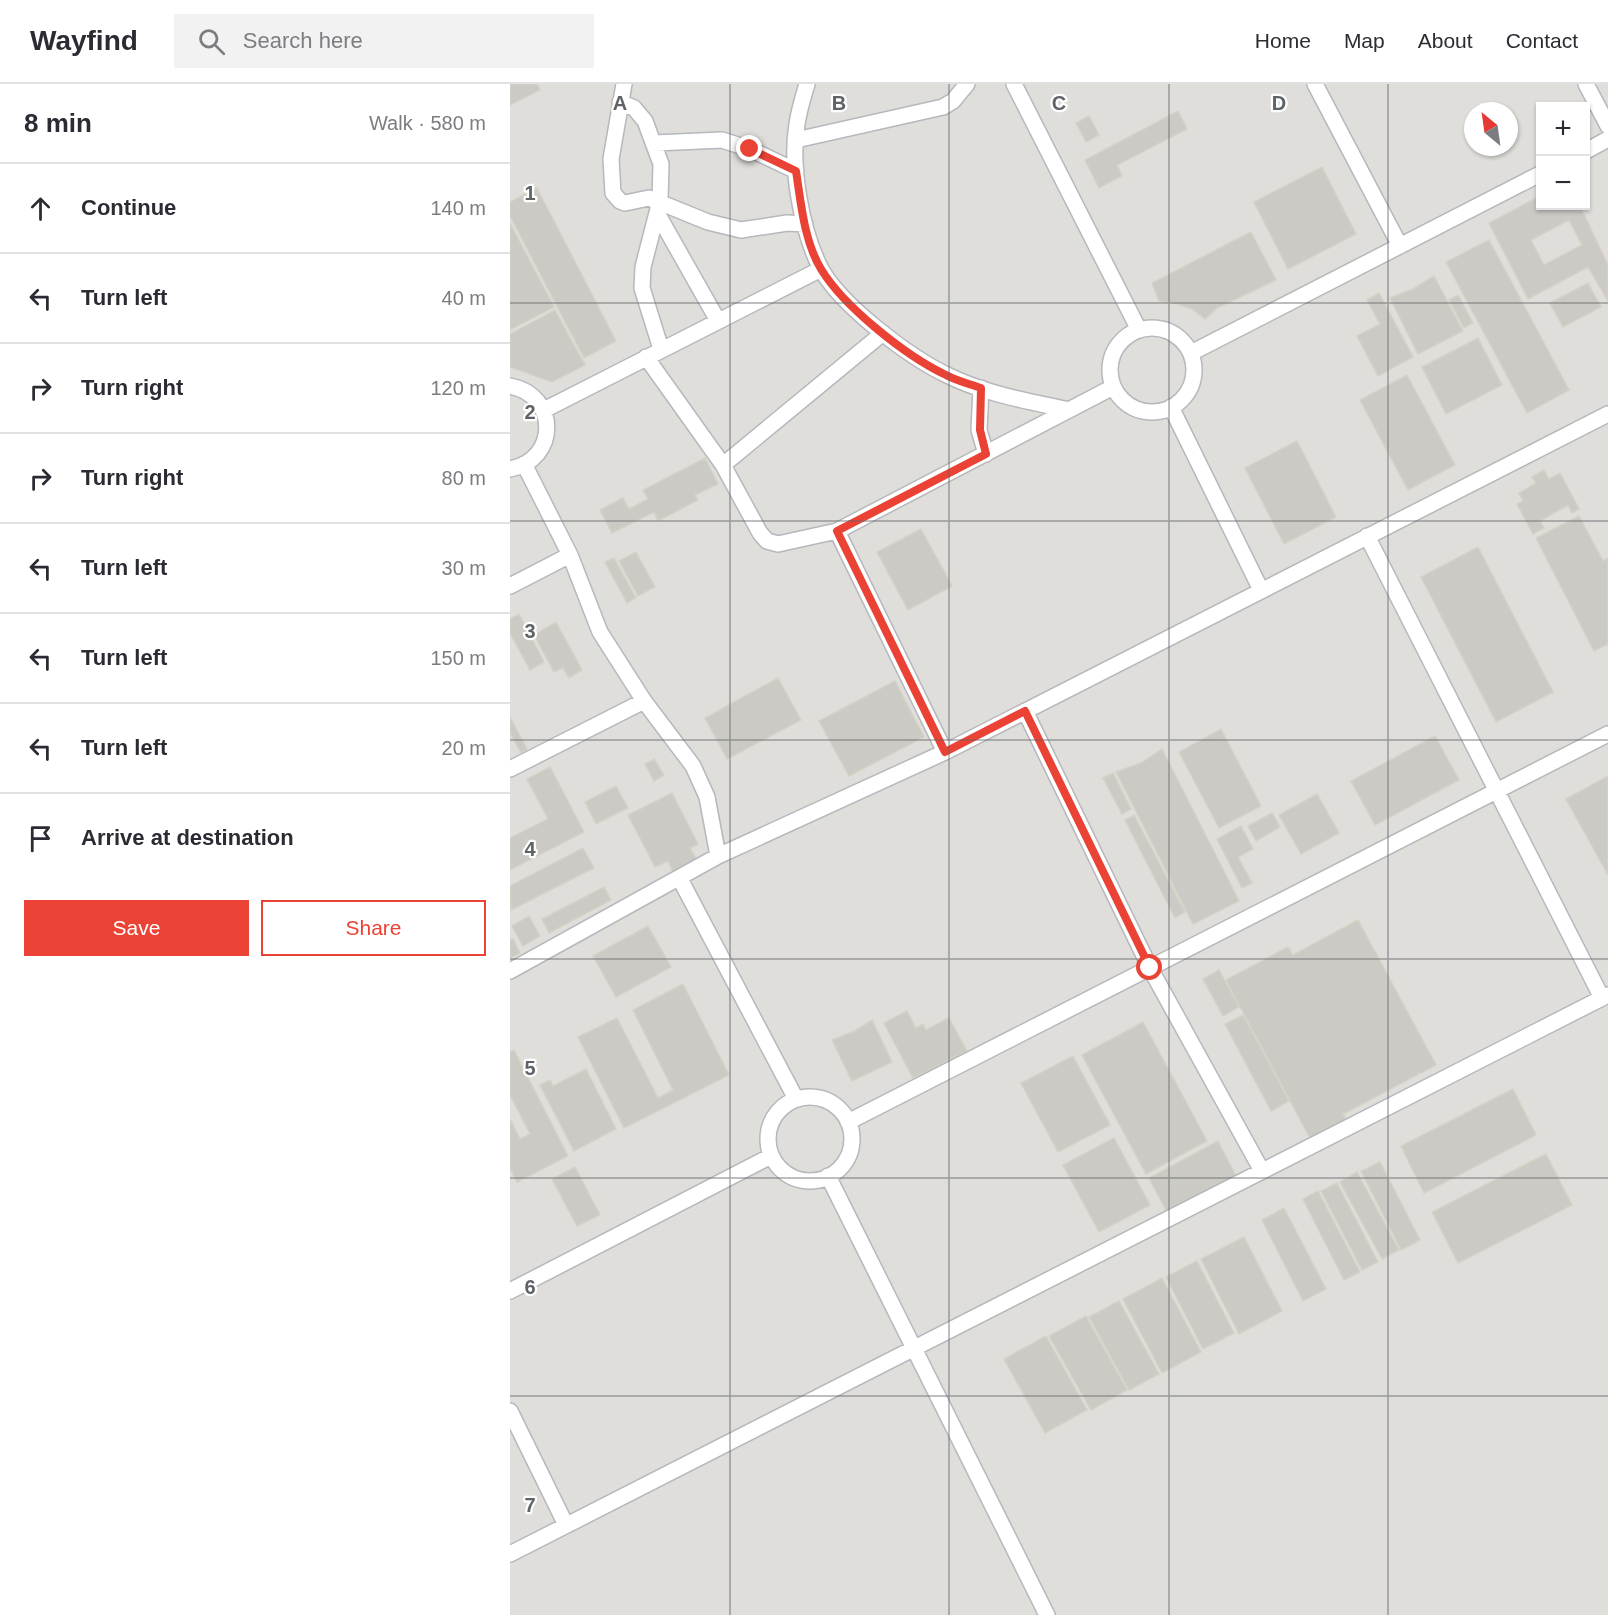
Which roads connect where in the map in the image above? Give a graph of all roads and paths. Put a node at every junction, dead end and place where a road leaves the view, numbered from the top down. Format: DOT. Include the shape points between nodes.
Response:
graph roads {
  1 [pos="624,84"];
  2 [pos="807,84"];
  3 [pos="967,84"];
  4 [pos="1014,84"];
  5 [pos="1314,84"];
  6 [pos="1586,84"];
  7 [pos="620,102"];
  8 [pos="1608,126"];
  9 [pos="1608,139"];
  10 [pos="796,140"];
  11 [pos="655,143"];
  12 [pos="1590,149"];
  13 [pos="796,171"];
  14 [pos="1536,176"];
  15 [pos="658,207"];
  16 [pos="805,224"];
  17 [pos="1400,246"];
  18 [pos="820,269"];
  19 [pos="717,320"];
  20 [pos="1138,330"];
  21 [pos="883,333"];
  22 [pos="661,349"];
  23 [pos="1191,353"];
  24 [pos="646,357"];
  25 [pos="510,386"];
  26 [pos="1113,387"];
  27 [pos="981,388"];
  28 [pos="1171,407"];
  29 [pos="544,410"];
  30 [pos="1069,410"];
  31 [pos="1608,414"];
  32 [pos="986,454"];
  33 [pos="723,465"];
  34 [pos="517,467"];
  35 [pos="837,531"];
  36 [pos="1367,536"];
  37 [pos="570,555"];
  38 [pos="510,586"];
  39 [pos="1261,590"];
  40 [pos="644,701"];
  41 [pos="1025,711"];
  42 [pos="1608,734"];
  43 [pos="945,752"];
  44 [pos="510,769"];
  45 [pos="1497,791"];
  46 [pos="718,856"];
  47 [pos="680,879"];
  48 [pos="1150,968"];
  49 [pos="510,971"];
  50 [pos="1605,997"];
  51 [pos="796,1099"];
  52 [pos="848,1122"];
  53 [pos="771,1156"];
  54 [pos="1262,1171"];
  55 [pos="828,1176"];
  56 [pos="510,1291"];
  57 [pos="915,1347"];
  58 [pos="510,1411"];
  59 [pos="566,1525"];
  60 [pos="510,1554"];
  61 [pos="1047,1615"];
  1 -- 7 [label="street"];
  2 -- 10 [label="street" via="796,124"];
  3 -- 10 [label="street" via="943,107"];
  4 -- 20 [label="street"];
  5 -- 17 [label="street"];
  6 -- 8 [label="street"];
  7 -- 11 [label="street" via="641,115"];
  7 -- 15 [label="street" via="611,159 613,193 625,203 649,198"];
  9 -- 12 [label="street"];
  10 -- 13 [label="street"];
  11 -- 13 [label="street" via="722,140"];
  11 -- 15 [label="street" via="661,164"];
  13 -- 16 [label="street"];
  14 -- 17 [label="street"];
  15 -- 16 [label="street" via="741,230"];
  15 -- 19 [label="street"];
  15 -- 22 [label="street" via="643,267 642,288"];
  16 -- 18 [label="street"];
  17 -- 23 [label="street"];
  18 -- 19 [label="street"];
  18 -- 21 [label="street"];
  19 -- 22 [label="street"];
  20 -- 23 [label="street" via="1167,331 1182,340"];
  20 -- 26 [label="street" via="1122,340 1113,353 1109,370"];
  21 -- 27 [label="street" via="946,375"];
  21 -- 33 [label="street"];
  22 -- 24 [label="street"];
  23 -- 28 [label="street" via="1191,387"];
  24 -- 29 [label="street"];
  24 -- 33 [label="street"];
  25 -- 29 [label="street" via="535,398"];
  26 -- 28 [label="street" via="1134,409 1151,412"];
  26 -- 30 [label="street"];
  27 -- 30 [label="street"];
  27 -- 32 [label="street" via="980,430"];
  28 -- 39 [label="street"];
  29 -- 34 [label="street" via="548,428 544,444 535,458"];
  30 -- 32 [label="street"];
  31 -- 36 [label="street"];
  32 -- 35 [label="street"];
  33 -- 35 [label="street" via="766,541 778,544"];
  34 -- 37 [label="street"];
  35 -- 43 [label="street"];
  36 -- 39 [label="street"];
  36 -- 45 [label="street"];
  37 -- 38 [label="street"];
  37 -- 40 [label="street" via="600,632"];
  39 -- 41 [label="street"];
  40 -- 44 [label="street"];
  40 -- 46 [label="street" via="693,766 707,797"];
  41 -- 43 [label="street"];
  41 -- 48 [label="street"];
  42 -- 45 [label="street"];
  43 -- 46 [label="street"];
  45 -- 48 [label="street"];
  45 -- 50 [label="street"];
  46 -- 47 [label="street"];
  47 -- 49 [label="street"];
  47 -- 51 [label="street"];
  48 -- 52 [label="street"];
  48 -- 54 [label="street"];
  50 -- 54 [label="street"];
  51 -- 52 [label="street" via="825,1100 840,1109"];
  51 -- 53 [label="street" via="780,1109 771,1122 767,1139"];
  52 -- 55 [label="street" via="852,1139 848,1156"];
  53 -- 55 [label="street" via="779,1169 792,1178 809,1181"];
  53 -- 56 [label="street"];
  54 -- 57 [label="street"];
  55 -- 57 [label="street"];
  57 -- 59 [label="street"];
  57 -- 61 [label="street"];
  58 -- 59 [label="street"];
  59 -- 60 [label="street"];
}
